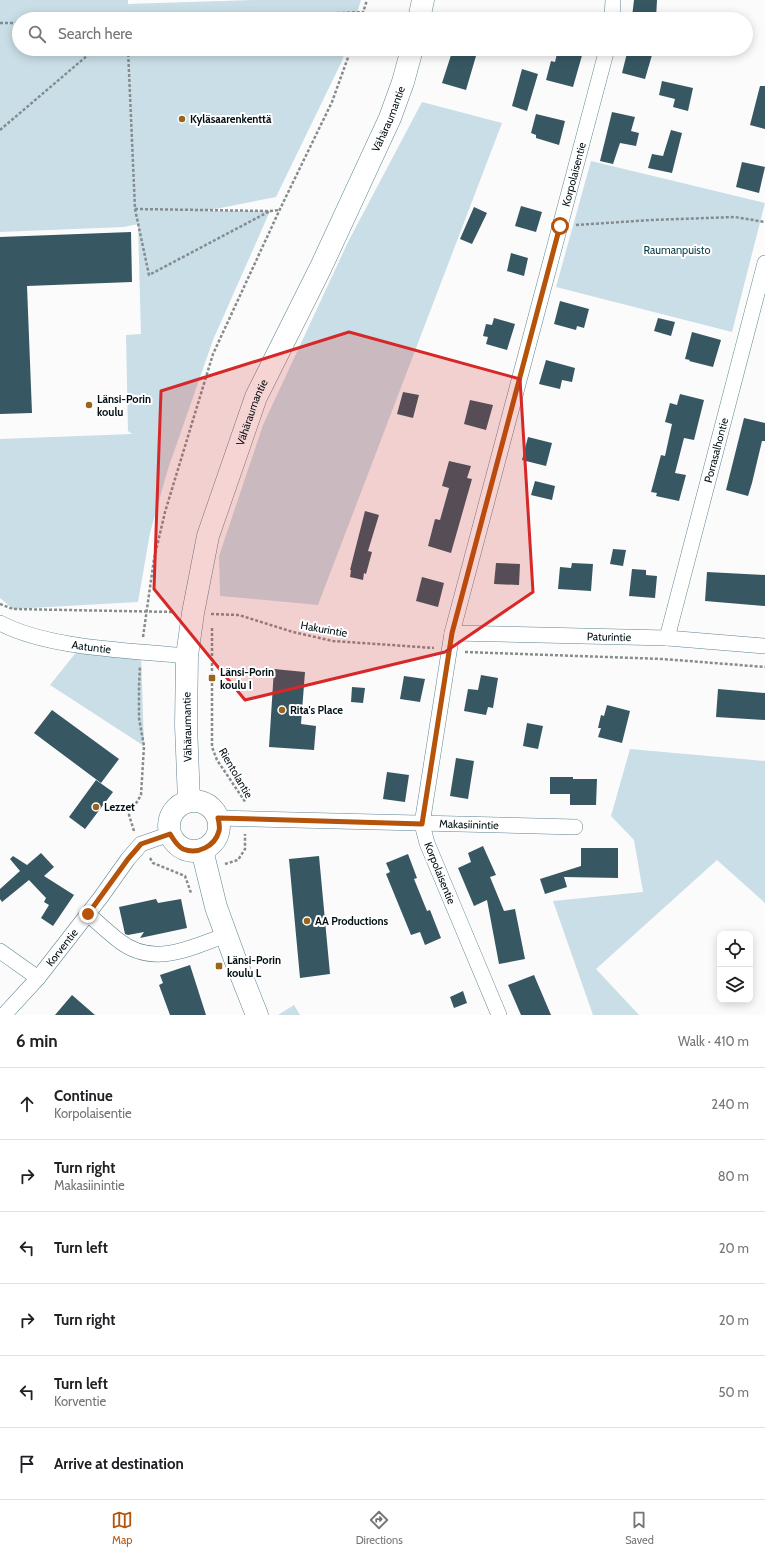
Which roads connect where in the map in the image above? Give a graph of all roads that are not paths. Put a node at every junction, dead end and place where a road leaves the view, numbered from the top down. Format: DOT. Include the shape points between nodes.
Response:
graph roads {
  1 [pos="422,0"];
  2 [pos="613,0"];
  3 [pos="420,12"];
  4 [pos="612,12"];
  5 [pos="410,56"];
  6 [pos="605,56"];
  7 [pos="765,263"];
  8 [pos="0,623"];
  9 [pos="452,633"];
  10 [pos="667,638"];
  11 [pos="765,646"];
  12 [pos="187,656"];
  13 [pos="189,801"];
  14 [pos="218,818"];
  15 [pos="422,824"];
  16 [pos="575,827"];
  17 [pos="170,834"];
  18 [pos="204,859"];
  19 [pos="88,914"];
  20 [pos="226,934"];
  21 [pos="0,951"];
  22 [pos="38,978"];
  23 [pos="4,1015"];
  24 [pos="257,1015"];
  25 [pos="499,1015"];
  1 -- 3 [label="main road"];
  2 -- 4 [label="street"];
  5 -- 12 [label="main road, Vähäraumantie" via="386,125 256,397 208,536 202,613"];
  6 -- 9 [label="street, Korpolaisentie"];
  7 -- 10 [label="street, Porrasalhontie"];
  8 -- 12 [label="street, Aatuntie" via="27,634 82,645"];
  9 -- 10 [label="street, Paturintie"];
  9 -- 15 [label="street, Korpolaisentie" via="443,650"];
  10 -- 11 [label="street, Paturintie"];
  12 -- 13 [label="main road, Vähäraumantie"];
  13 -- 14 [label="main road" via="208,804"];
  13 -- 17 [label="main road" via="179,805 172,813 169,823"];
  14 -- 15 [label="street, Makasiinintie"];
  14 -- 18 [label="main road" via="219,830"];
  15 -- 16 [label="street, Makasiinintie"];
  15 -- 25 [label="street, Korpolaisentie" via="426,843"];
  17 -- 18 [label="main road" via="183,849 192,851"];
  17 -- 19 [label="street, Korventie" via="141,844"];
  18 -- 20 [label="main road"];
  19 -- 20 [label="street" via="119,941 147,954 177,953"];
  19 -- 22 [label="street, Korventie"];
  20 -- 24 [label="main road"];
  21 -- 22 [label="street"];
  22 -- 23 [label="street, Korventie"];
}
